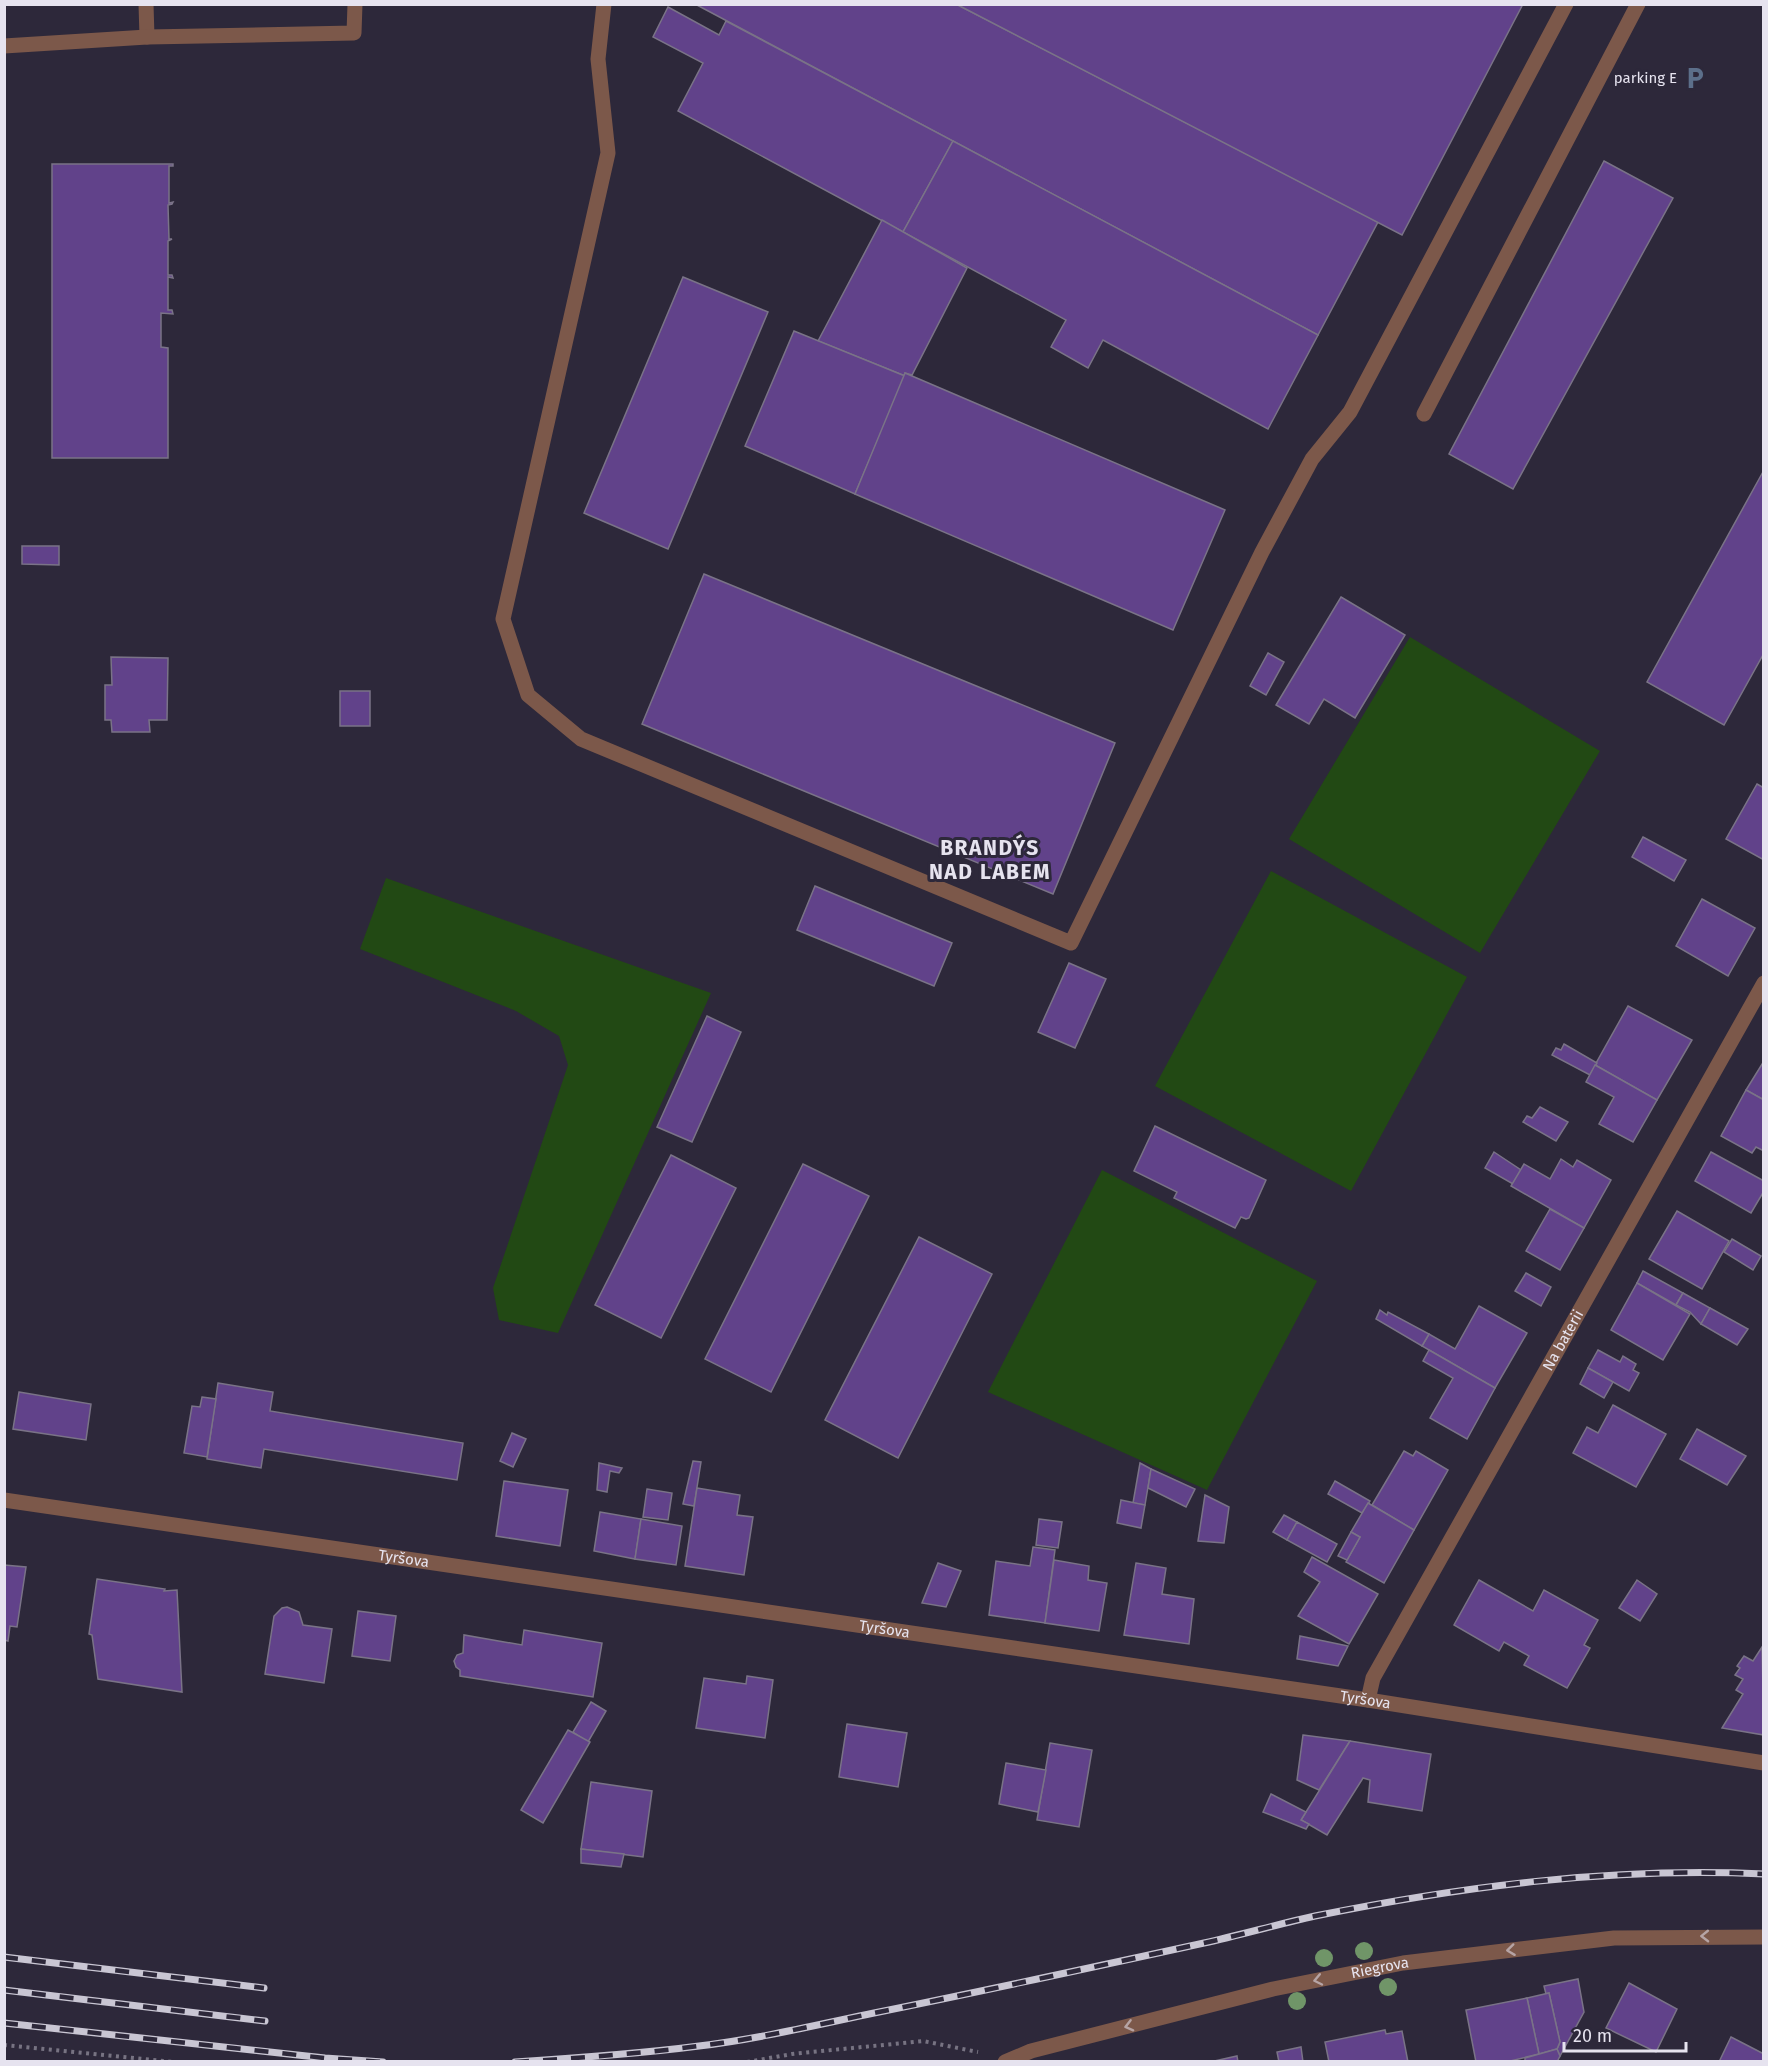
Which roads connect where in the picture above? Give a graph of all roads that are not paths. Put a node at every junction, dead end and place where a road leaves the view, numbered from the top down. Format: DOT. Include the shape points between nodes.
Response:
graph roads {
  1 [pos="146,4"];
  2 [pos="355,4"];
  3 [pos="604,4"];
  4 [pos="1566,4"];
  5 [pos="1638,4"];
  6 [pos="147,37"];
  7 [pos="4,46"];
  8 [pos="1424,414"];
  9 [pos="1764,983"];
  10 [pos="4,1500"];
  11 [pos="1368,1700"];
  12 [pos="1764,1763"];
  13 [pos="1764,1937"];
  14 [pos="1005,2061"];
  1 -- 6 [label="street"];
  2 -- 6 [label="street" via="354,33"];
  3 -- 4 [label="street" via="598,59 608,153 503,619 528,695 582,739 1071,943 1262,552 1312,459 1350,412"];
  5 -- 8 [label="street"];
  6 -- 7 [label="street"];
  9 -- 11 [label="street, Na baterii" via="1373,1678"];
  10 -- 11 [label="street, Tyršova"];
  11 -- 12 [label="street, Tyršova"];
  13 -- 14 [label="street, Riegrova, one-way" via="1614,1938 1403,1963 1273,1989 1031,2050"];
}
